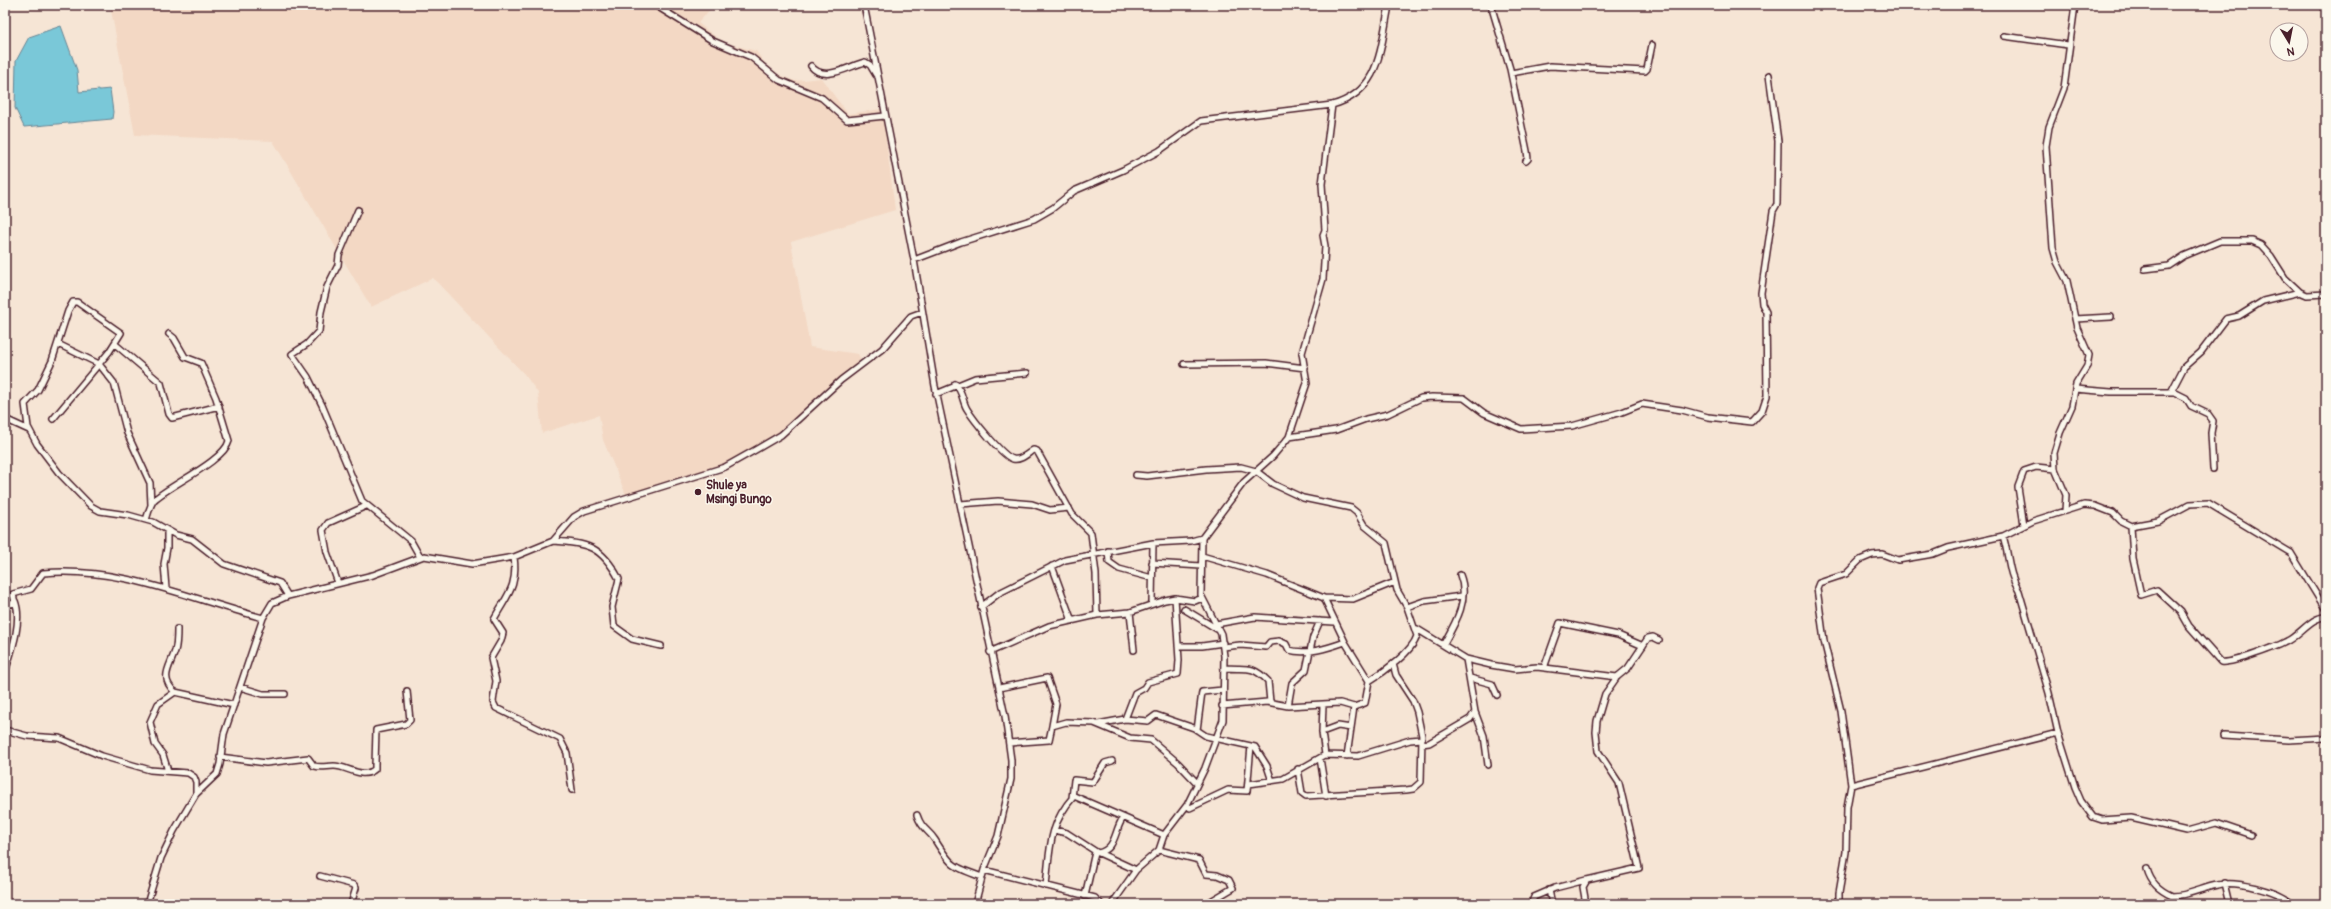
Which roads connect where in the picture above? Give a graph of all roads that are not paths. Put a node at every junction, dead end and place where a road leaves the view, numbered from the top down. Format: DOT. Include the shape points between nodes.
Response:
graph roads {
  1 [pos="655,5"];
  2 [pos="864,5"];
  3 [pos="1386,5"];
  4 [pos="1491,5"];
  5 [pos="2075,5"];
  6 [pos="2004,36"];
  7 [pos="1652,45"];
  8 [pos="2068,45"];
  9 [pos="811,66"];
  10 [pos="1511,73"];
  11 [pos="1769,75"];
  12 [pos="878,77"];
  13 [pos="1332,105"];
  14 [pos="885,116"];
  15 [pos="1526,161"];
  16 [pos="358,210"];
  17 [pos="914,260"];
  18 [pos="2145,269"];
  19 [pos="2300,292"];
  20 [pos="2326,294"];
  21 [pos="922,312"];
  22 [pos="2111,317"];
  23 [pos="2075,319"];
  24 [pos="169,334"];
  25 [pos="58,344"];
  26 [pos="115,344"];
  27 [pos="99,364"];
  28 [pos="1184,364"];
  29 [pos="1305,368"];
  30 [pos="1027,373"];
  31 [pos="955,384"];
  32 [pos="2075,389"];
  33 [pos="2171,392"];
  34 [pos="936,394"];
  35 [pos="219,406"];
  36 [pos="53,419"];
  37 [pos="5,420"];
  38 [pos="29,430"];
  39 [pos="1289,437"];
  40 [pos="2055,469"];
  41 [pos="2213,469"];
  42 [pos="1256,471"];
  43 [pos="1136,475"];
  44 [pos="960,504"];
  45 [pos="151,505"];
  46 [pos="366,506"];
  47 [pos="1069,508"];
  48 [pos="2065,511"];
  49 [pos="146,520"];
  50 [pos="2024,525"];
  51 [pos="2131,526"];
  52 [pos="167,530"];
  53 [pos="2003,536"];
  54 [pos="1202,538"];
  55 [pos="553,541"];
  56 [pos="1153,543"];
  57 [pos="1108,551"];
  58 [pos="1095,554"];
  59 [pos="1202,556"];
  60 [pos="420,557"];
  61 [pos="514,557"];
  62 [pos="1152,563"];
  63 [pos="1052,566"];
  64 [pos="1201,566"];
  65 [pos="1460,575"];
  66 [pos="1152,578"];
  67 [pos="1395,582"];
  68 [pos="338,583"];
  69 [pos="166,588"];
  70 [pos="288,596"];
  71 [pos="1462,596"];
  72 [pos="1175,598"];
  73 [pos="1202,598"];
  74 [pos="1324,598"];
  75 [pos="15,601"];
  76 [pos="1152,603"];
  77 [pos="5,605"];
  78 [pos="981,607"];
  79 [pos="1407,607"];
  80 [pos="1184,609"];
  81 [pos="2326,610"];
  82 [pos="1130,612"];
  83 [pos="1097,615"];
  84 [pos="2326,617"];
  85 [pos="263,618"];
  86 [pos="1072,621"];
  87 [pos="1320,621"];
  88 [pos="1334,622"];
  89 [pos="1216,624"];
  90 [pos="177,628"];
  91 [pos="1416,629"];
  92 [pos="1218,630"];
  93 [pos="1659,640"];
  94 [pos="1345,642"];
  95 [pos="1223,645"];
  96 [pos="1443,645"];
  97 [pos="661,646"];
  98 [pos="1178,646"];
  99 [pos="1642,646"];
  100 [pos="1134,650"];
  101 [pos="1312,651"];
  102 [pos="990,652"];
  103 [pos="1466,659"];
  104 [pos="1393,664"];
  105 [pos="1224,668"];
  106 [pos="1544,668"];
  107 [pos="5,672"];
  108 [pos="1616,677"];
  109 [pos="1470,678"];
  110 [pos="1370,681"];
  111 [pos="240,687"];
  112 [pos="999,688"];
  113 [pos="1223,690"];
  114 [pos="407,691"];
  115 [pos="175,692"];
  116 [pos="286,694"];
  117 [pos="1496,695"];
  118 [pos="1270,702"];
  119 [pos="234,705"];
  120 [pos="1323,705"];
  121 [pos="1222,706"];
  122 [pos="1288,706"];
  123 [pos="1354,707"];
  124 [pos="1475,712"];
  125 [pos="1125,719"];
  126 [pos="1097,724"];
  127 [pos="1052,726"];
  128 [pos="1351,728"];
  129 [pos="5,730"];
  130 [pos="1197,730"];
  131 [pos="1322,732"];
  132 [pos="2058,733"];
  133 [pos="2224,736"];
  134 [pos="1215,738"];
  135 [pos="2326,738"];
  136 [pos="1422,742"];
  137 [pos="1009,743"];
  138 [pos="1251,746"];
  139 [pos="1347,756"];
  140 [pos="220,757"];
  141 [pos="1323,757"];
  142 [pos="1112,761"];
  143 [pos="1488,765"];
  144 [pos="1298,769"];
  145 [pos="168,771"];
  146 [pos="1272,781"];
  147 [pos="1197,783"];
  148 [pos="1249,784"];
  149 [pos="1852,785"];
  150 [pos="572,790"];
  151 [pos="196,794"];
  152 [pos="1326,796"];
  153 [pos="1072,798"];
  154 [pos="1187,805"];
  155 [pos="917,815"];
  156 [pos="1123,818"];
  157 [pos="1054,830"];
  158 [pos="1164,835"];
  159 [pos="2251,835"];
  160 [pos="1159,850"];
  161 [pos="1096,852"];
  162 [pos="2147,869"];
  163 [pos="984,870"];
  164 [pos="1136,870"];
  165 [pos="320,876"];
  166 [pos="982,876"];
  167 [pos="1587,880"];
  168 [pos="2224,883"];
  169 [pos="1046,886"];
  170 [pos="1549,890"];
  171 [pos="1085,896"];
  172 [pos="147,904"];
  173 [pos="351,904"];
  174 [pos="974,904"];
  175 [pos="1101,904"];
  176 [pos="1112,904"];
  177 [pos="1206,904"];
  178 [pos="1532,904"];
  179 [pos="1552,904"];
  180 [pos="1586,904"];
  181 [pos="1839,904"];
  182 [pos="2229,904"];
  183 [pos="2292,904"];
  1 -- 14 [label="street" via="713,40 751,57 779,80 822,98 847,120"];
  2 -- 12 [label="street"];
  3 -- 13 [label="street" via="1388,11 1373,74 1358,93 1346,101"];
  4 -- 10 [label="street"];
  5 -- 8 [label="street"];
  6 -- 8 [label="street"];
  7 -- 10 [label="street" via="1647,69 1644,72 1550,66"];
  8 -- 23 [label="street" via="2064,88 2048,133 2046,154 2051,239 2055,256 2072,295"];
  9 -- 12 [label="street" via="815,71 824,74 865,62"];
  10 -- 15 [label="street"];
  11 -- 39 [label="street" via="1778,141 1777,204 1773,211 1761,293 1766,312 1767,396 1757,418 1752,422 1708,417 1642,404 1572,426 1521,428 1484,413 1464,398 1432,397 1421,398 1388,414 1336,430"];
  12 -- 14 [label="street"];
  13 -- 17 [label="street" via="1201,121 1159,151 1074,191 1053,208 1034,218"];
  13 -- 29 [label="street" via="1322,184 1325,230 1323,235 1326,246 1323,279 1303,345"];
  14 -- 17 [label="street"];
  16 -- 46 [label="street" via="327,287 319,331 308,344 292,354 308,377 322,405 341,446 352,479"];
  17 -- 21 [label="street"];
  18 -- 19 [label="street" via="2169,266 2184,256 2220,241 2252,241 2269,252 2285,278"];
  19 -- 20 [label="street" via="2307,295"];
  19 -- 33 [label="street" via="2263,301 2239,316 2226,319 2201,352 2179,373"];
  21 -- 34 [label="street"];
  21 -- 55 [label="street" via="911,316 882,348 841,380 781,435 725,467 584,511 574,517"];
  22 -- 23 [label="street"];
  23 -- 32 [label="street" via="2089,355 2087,366"];
  24 -- 35 [label="street" via="185,357 201,363"];
  25 -- 26 [label="street" via="70,306 75,301 120,332"];
  25 -- 27 [label="street"];
  25 -- 38 [label="street" via="38,390 25,404"];
  26 -- 27 [label="street"];
  26 -- 35 [label="street" via="160,383 172,418"];
  27 -- 36 [label="street"];
  27 -- 45 [label="street" via="114,383 127,433 150,483"];
  28 -- 29 [label="street" via="1260,363"];
  29 -- 39 [label="street" via="1306,383"];
  30 -- 31 [label="street" via="982,376"];
  31 -- 34 [label="street"];
  31 -- 47 [label="street" via="973,418 1008,456 1013,459 1033,450 1037,452"];
  32 -- 33 [label="street"];
  32 -- 40 [label="street" via="2072,406 2056,445"];
  33 -- 41 [label="street" via="2186,398 2191,406 2208,414 2213,421"];
  34 -- 44 [label="street"];
  35 -- 45 [label="street" via="228,444 213,459 153,501"];
  37 -- 38 [label="street"];
  38 -- 49 [label="street" via="60,473 91,506 100,511"];
  39 -- 42 [label="street"];
  40 -- 48 [label="street" via="2065,489"];
  40 -- 50 [label="street" via="2036,467 2024,471 2018,488"];
  42 -- 43 [label="street" via="1235,468"];
  42 -- 54 [label="street" via="1244,482"];
  42 -- 67 [label="street" via="1273,484 1304,498 1354,510 1364,525 1386,543"];
  44 -- 47 [label="street" via="998,501 1032,504 1050,510"];
  44 -- 78 [label="street"];
  45 -- 49 [label="street"];
  46 -- 60 [label="street" via="411,541"];
  46 -- 68 [label="street" via="328,523 323,530 327,552"];
  47 -- 58 [label="street" via="1091,534"];
  48 -- 50 [label="street"];
  48 -- 51 [label="street" via="2084,505 2096,506 2113,513"];
  49 -- 52 [label="street"];
  50 -- 53 [label="street"];
  51 -- 81 [label="street" via="2158,521 2190,504 2208,503 2291,553"];
  51 -- 84 [label="street" via="2133,559 2141,594 2157,590 2181,612 2189,626 2221,662 2278,645"];
  52 -- 69 [label="street" via="164,564"];
  52 -- 70 [label="street" via="192,539 224,564 280,583"];
  53 -- 132 [label="street" via="2012,580 2019,591"];
  53 -- 149 [label="street" via="1902,560 1882,554 1872,555 1860,560 1846,574 1818,584 1820,618 1832,681 1841,711"];
  54 -- 56 [label="street"];
  54 -- 59 [label="street"];
  55 -- 61 [label="street"];
  55 -- 97 [label="street" via="594,548 619,579 612,606 614,626 632,639"];
  56 -- 57 [label="street"];
  56 -- 62 [label="street"];
  57 -- 58 [label="street"];
  57 -- 66 [label="street" via="1109,562 1114,566"];
  58 -- 63 [label="street"];
  58 -- 83 [label="street"];
  59 -- 64 [label="street"];
  59 -- 74 [label="street" via="1267,575"];
  60 -- 61 [label="street" via="431,556 472,564"];
  60 -- 68 [label="street" via="373,575"];
  61 -- 150 [label="street" via="516,570 513,586 494,619 503,632 491,658 496,681 493,702 496,708 560,738 567,754"];
  62 -- 64 [label="street"];
  62 -- 66 [label="street"];
  63 -- 78 [label="street" via="999,593"];
  63 -- 86 [label="street"];
  64 -- 73 [label="street"];
  65 -- 71 [label="street"];
  66 -- 76 [label="street"];
  67 -- 74 [label="street" via="1353,599"];
  67 -- 79 [label="street"];
  68 -- 70 [label="street"];
  69 -- 75 [label="street" via="113,576 47,573 28,591 13,594"];
  69 -- 85 [label="street"];
  70 -- 85 [label="street" via="272,603"];
  71 -- 79 [label="street" via="1424,601"];
  71 -- 96 [label="street" via="1459,615"];
  72 -- 73 [label="street" via="1195,601"];
  72 -- 76 [label="street"];
  72 -- 98 [label="street"];
  73 -- 89 [label="street"];
  74 -- 88 [label="street"];
  75 -- 77 [label="street"];
  75 -- 107 [label="street" via="18,611 17,629"];
  76 -- 82 [label="street"];
  78 -- 102 [label="street"];
  79 -- 91 [label="street"];
  80 -- 92 [label="street"];
  82 -- 83 [label="street"];
  82 -- 100 [label="street"];
  83 -- 86 [label="street"];
  85 -- 111 [label="street"];
  86 -- 102 [label="street" via="1038,629"];
  87 -- 88 [label="street"];
  87 -- 89 [label="street" via="1255,618"];
  87 -- 101 [label="street"];
  88 -- 94 [label="street"];
  89 -- 92 [label="street"];
  90 -- 115 [label="street" via="175,652 166,673 169,687"];
  91 -- 96 [label="street"];
  91 -- 104 [label="street" via="1416,640"];
  92 -- 95 [label="street"];
  93 -- 99 [label="street" via="1650,637"];
  94 -- 101 [label="street"];
  94 -- 110 [label="street"];
  95 -- 98 [label="street"];
  95 -- 101 [label="street" via="1266,647 1270,642 1280,641 1291,651"];
  95 -- 105 [label="street"];
  96 -- 103 [label="street"];
  98 -- 125 [label="street" via="1178,674 1150,681 1135,693"];
  99 -- 106 [label="street" via="1618,635 1560,623"];
  99 -- 108 [label="street" via="1628,668"];
  101 -- 122 [label="street" via="1306,670 1292,683"];
  102 -- 112 [label="street"];
  103 -- 106 [label="street" via="1508,668"];
  103 -- 109 [label="street"];
  104 -- 110 [label="street"];
  104 -- 136 [label="street" via="1396,675 1415,706"];
  105 -- 113 [label="street"];
  105 -- 118 [label="street" via="1251,668 1260,673 1268,681"];
  106 -- 108 [label="street"];
  108 -- 167 [label="street" via="1605,694 1597,721 1596,739 1598,751 1620,783 1639,868"];
  109 -- 117 [label="street" via="1492,684"];
  109 -- 124 [label="street"];
  110 -- 123 [label="street" via="1365,704"];
  111 -- 116 [label="street" via="263,694"];
  111 -- 119 [label="street"];
  112 -- 127 [label="street" via="1047,678 1056,704"];
  112 -- 137 [label="street"];
  113 -- 121 [label="street"];
  113 -- 130 [label="street" via="1202,692"];
  114 -- 140 [label="street" via="410,720 406,724 376,730 376,765 370,773 337,766 314,766 308,758 266,763"];
  115 -- 119 [label="street"];
  115 -- 145 [label="street" via="158,704 150,722 155,744 163,756"];
  118 -- 121 [label="street"];
  118 -- 122 [label="street"];
  119 -- 140 [label="street" via="224,734"];
  120 -- 122 [label="street"];
  120 -- 123 [label="street" via="1340,703"];
  120 -- 131 [label="street"];
  121 -- 134 [label="street" via="1223,720"];
  123 -- 128 [label="street"];
  124 -- 136 [label="street" via="1470,719 1429,743"];
  124 -- 143 [label="street" via="1484,736"];
  125 -- 126 [label="street"];
  125 -- 130 [label="street" via="1146,721 1158,715"];
  126 -- 127 [label="street" via="1066,722"];
  126 -- 147 [label="street" via="1130,738 1156,743"];
  127 -- 137 [label="street" via="1049,740"];
  128 -- 131 [label="street" via="1338,726"];
  128 -- 139 [label="street"];
  129 -- 145 [label="street" via="27,736 60,738 102,756 150,770"];
  130 -- 134 [label="street"];
  131 -- 141 [label="street"];
  132 -- 149 [label="street"];
  132 -- 159 [label="street" via="2081,801 2096,819 2131,818 2187,831 2216,823"];
  133 -- 135 [label="street" via="2289,740"];
  134 -- 138 [label="street"];
  134 -- 147 [label="street"];
  136 -- 139 [label="street" via="1410,740 1358,756"];
  136 -- 152 [label="street" via="1421,782 1413,789"];
  137 -- 163 [label="street" via="1011,779 998,836"];
  138 -- 146 [label="street" via="1260,754"];
  138 -- 148 [label="street" via="1247,772"];
  139 -- 141 [label="street"];
  140 -- 151 [label="street" via="217,774"];
  141 -- 144 [label="street"];
  141 -- 152 [label="street"];
  142 -- 153 [label="street" via="1105,763 1093,782 1077,779 1073,781"];
  144 -- 146 [label="street" via="1283,779"];
  144 -- 152 [label="street" via="1302,793"];
  145 -- 151 [label="street" via="181,771 194,777"];
  146 -- 148 [label="street"];
  147 -- 154 [label="street"];
  148 -- 154 [label="street" via="1247,791 1228,790 1189,808"];
  149 -- 181 [label="street" via="1847,807 1846,852"];
  151 -- 172 [label="street" via="161,858"];
  153 -- 156 [label="street" via="1077,796"];
  153 -- 157 [label="street" via="1058,817"];
  154 -- 158 [label="street"];
  155 -- 166 [label="street" via="923,829 935,840 947,860 963,871"];
  156 -- 158 [label="street"];
  156 -- 161 [label="street" via="1114,840 1104,852"];
  157 -- 161 [label="street" via="1067,833"];
  157 -- 169 [label="street" via="1049,841"];
  158 -- 160 [label="street"];
  160 -- 164 [label="street"];
  160 -- 177 [label="street" via="1199,860 1206,874 1229,880 1233,888"];
  161 -- 164 [label="street"];
  161 -- 171 [label="street"];
  162 -- 168 [label="street" via="2154,884 2172,896"];
  163 -- 166 [label="street"];
  163 -- 169 [label="street"];
  164 -- 176 [label="street"];
  165 -- 173 [label="street" via="356,886"];
  166 -- 174 [label="street"];
  167 -- 170 [label="street"];
  167 -- 180 [label="street" via="1583,887"];
  168 -- 182 [label="street"];
  168 -- 183 [label="street" via="2240,884 2284,898"];
  169 -- 171 [label="street"];
  170 -- 178 [label="street" via="1532,898"];
  170 -- 179 [label="street"];
  171 -- 175 [label="street" via="1096,898"];
}
